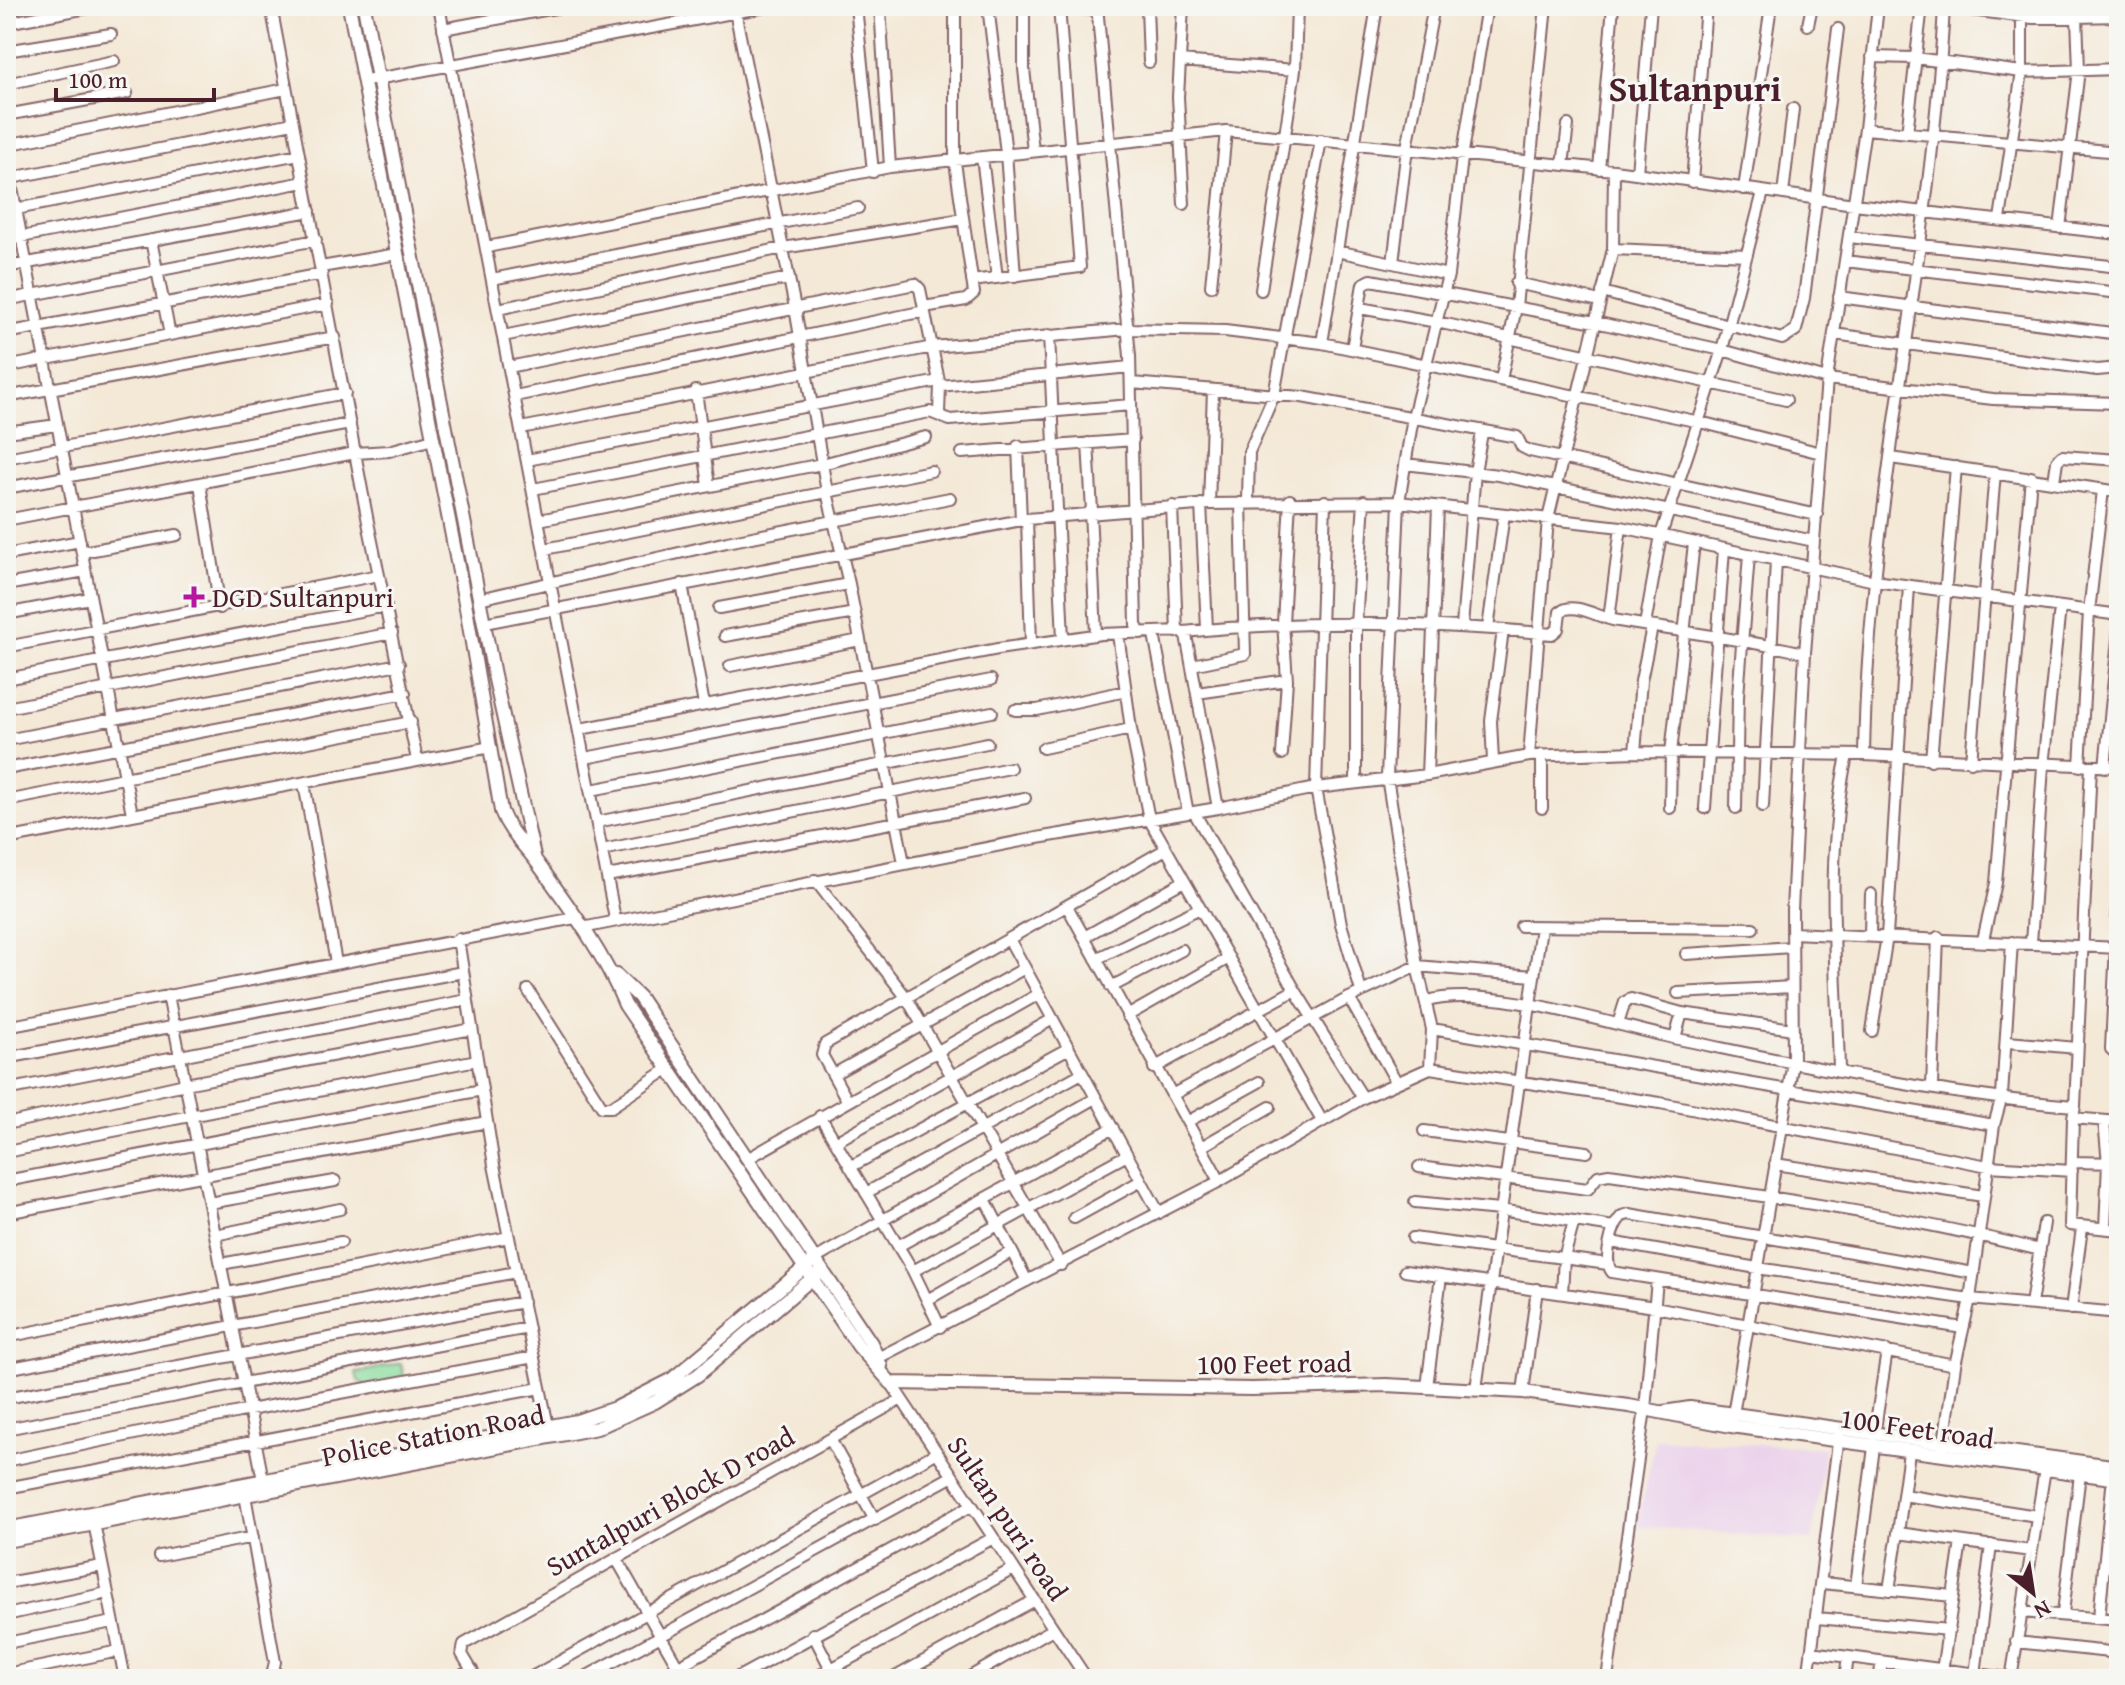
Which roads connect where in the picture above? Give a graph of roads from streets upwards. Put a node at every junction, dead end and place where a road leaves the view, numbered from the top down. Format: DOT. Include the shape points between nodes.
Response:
graph roads {
  1 [pos="98,6"];
  2 [pos="271,6"];
  3 [pos="349,6"];
  4 [pos="364,6"];
  5 [pos="439,6"];
  6 [pos="566,6"];
  7 [pos="770,6"];
  8 [pos="856,6"];
  9 [pos="880,6"];
  10 [pos="955,6"];
  11 [pos="988,6"];
  12 [pos="1024,6"];
  13 [pos="1041,6"];
  14 [pos="1147,6"];
  15 [pos="1183,6"];
  16 [pos="1297,6"];
  17 [pos="1377,6"];
  18 [pos="1434,6"];
  19 [pos="1487,6"];
  20 [pos="1546,6"];
  21 [pos="1613,6"];
  22 [pos="1651,6"];
  23 [pos="1706,6"];
  24 [pos="1771,6"];
  25 [pos="1812,6"];
  26 [pos="1878,6"];
  27 [pos="1922,6"];
  28 [pos="1942,6"];
  29 [pos="1059,7"];
  30 [pos="1097,8"];
  31 [pos="735,9"];
  32 [pos="2119,16"];
  33 [pos="2022,17"];
  34 [pos="2077,17"];
  35 [pos="6,23"];
  36 [pos="1808,25"];
  37 [pos="443,29"];
  38 [pos="1838,29"];
  39 [pos="111,34"];
  40 [pos="6,51"];
  41 [pos="1872,57"];
  42 [pos="1915,58"];
  43 [pos="114,61"];
  44 [pos="1180,61"];
  45 [pos="1149,62"];
  46 [pos="1941,62"];
  47 [pos="450,65"];
  48 [pos="2119,69"];
  49 [pos="1295,70"];
  50 [pos="2079,70"];
  51 [pos="2022,72"];
  52 [pos="378,78"];
  53 [pos="363,81"];
  54 [pos="6,84"];
  55 [pos="286,89"];
  56 [pos="127,93"];
  57 [pos="1793,109"];
  58 [pos="6,115"];
  59 [pos="293,123"];
  60 [pos="1568,125"];
  61 [pos="1865,129"];
  62 [pos="1226,131"];
  63 [pos="1182,133"];
  64 [pos="1907,133"];
  65 [pos="1936,135"];
  66 [pos="1285,137"];
  67 [pos="1321,140"];
  68 [pos="2009,142"];
  69 [pos="1355,143"];
  70 [pos="1107,144"];
  71 [pos="6,145"];
  72 [pos="1068,147"];
  73 [pos="2070,147"];
  74 [pos="1407,148"];
  75 [pos="1033,151"];
  76 [pos="2119,152"];
  77 [pos="1006,153"];
  78 [pos="299,154"];
  79 [pos="6,157"];
  80 [pos="982,157"];
  81 [pos="1462,158"];
  82 [pos="955,162"];
  83 [pos="1529,162"];
  84 [pos="1563,165"];
  85 [pos="890,167"];
  86 [pos="1599,169"];
  87 [pos="1614,170"];
  88 [pos="873,172"];
  89 [pos="1637,173"];
  90 [pos="8,179"];
  91 [pos="304,182"];
  92 [pos="1692,182"];
  93 [pos="771,189"];
  94 [pos="1744,189"];
  95 [pos="1763,192"];
  96 [pos="1783,194"];
  97 [pos="1815,198"];
  98 [pos="1184,204"];
  99 [pos="1854,204"];
  100 [pos="858,208"];
  101 [pos="11,210"];
  102 [pos="1926,210"];
  103 [pos="310,211"];
  104 [pos="963,219"];
  105 [pos="2000,219"];
  106 [pos="778,223"];
  107 [pos="2060,228"];
  108 [pos="2119,234"];
  109 [pos="21,237"];
  110 [pos="1849,237"];
  111 [pos="6,240"];
  112 [pos="151,240"];
  113 [pos="316,240"];
  114 [pos="1922,244"];
  115 [pos="487,247"];
  116 [pos="783,248"];
  117 [pos="1613,249"];
  118 [pos="1337,251"];
  119 [pos="397,254"];
  120 [pos="1747,255"];
  121 [pos="1845,261"];
  122 [pos="26,263"];
  123 [pos="1393,263"];
  124 [pos="6,267"];
  125 [pos="2119,267"];
  126 [pos="1918,270"];
  127 [pos="157,271"];
  128 [pos="322,271"];
  129 [pos="1448,275"];
  130 [pos="1015,276"];
  131 [pos="789,278"];
  132 [pos="997,278"];
  133 [pos="492,279"];
  134 [pos="972,281"];
  135 [pos="1516,283"];
  136 [pos="1211,286"];
  137 [pos="1261,290"];
  138 [pos="1444,293"];
  139 [pos="2119,293"];
  140 [pos="32,295"];
  141 [pos="1601,297"];
  142 [pos="1839,297"];
  143 [pos="6,300"];
  144 [pos="163,303"];
  145 [pos="328,304"];
  146 [pos="1912,306"];
  147 [pos="1516,307"];
  148 [pos="795,308"];
  149 [pos="1360,308"];
  150 [pos="498,309"];
  151 [pos="924,309"];
  152 [pos="1437,322"];
  153 [pos="1595,322"];
  154 [pos="1730,322"];
  155 [pos="39,327"];
  156 [pos="1127,329"];
  157 [pos="6,333"];
  158 [pos="1834,334"];
  159 [pos="2119,334"];
  160 [pos="170,335"];
  161 [pos="1049,335"];
  162 [pos="503,336"];
  163 [pos="335,337"];
  164 [pos="800,337"];
  165 [pos="1508,337"];
  166 [pos="1284,339"];
  167 [pos="1322,343"];
  168 [pos="1906,343"];
  169 [pos="933,347"];
  170 [pos="1352,349"];
  171 [pos="1722,350"];
  172 [pos="1587,355"];
  173 [pos="45,359"];
  174 [pos="1427,364"];
  175 [pos="6,367"];
  176 [pos="509,367"];
  177 [pos="1130,367"];
  178 [pos="2119,368"];
  179 [pos="804,372"];
  180 [pos="1052,373"];
  181 [pos="1827,379"];
  182 [pos="1501,380"];
  183 [pos="1131,383"];
  184 [pos="1712,383"];
  185 [pos="940,384"];
  186 [pos="50,388"];
  187 [pos="1900,389"];
  188 [pos="1213,390"];
  189 [pos="696,391"];
  190 [pos="345,393"];
  191 [pos="1274,395"];
  192 [pos="515,396"];
  193 [pos="6,397"];
  194 [pos="1578,397"];
  195 [pos="1786,400"];
  196 [pos="2119,403"];
  197 [pos="1131,405"];
  198 [pos="812,407"];
  199 [pos="1053,410"];
  200 [pos="939,413"];
  201 [pos="1413,417"];
  202 [pos="1700,422"];
  203 [pos="350,424"];
  204 [pos="57,425"];
  205 [pos="702,425"];
  206 [pos="521,428"];
  207 [pos="6,432"];
  208 [pos="818,433"];
  209 [pos="1482,433"];
  210 [pos="926,437"];
  211 [pos="433,439"];
  212 [pos="1133,440"];
  213 [pos="1054,443"];
  214 [pos="1088,443"];
  215 [pos="1018,446"];
  216 [pos="62,447"];
  217 [pos="355,453"];
  218 [pos="962,453"];
  219 [pos="1821,453"];
  220 [pos="706,455"];
  221 [pos="6,458"];
  222 [pos="1563,458"];
  223 [pos="1891,458"];
  224 [pos="527,460"];
  225 [pos="2119,460"];
  226 [pos="822,464"];
  227 [pos="1405,464"];
  228 [pos="1956,467"];
  229 [pos="931,471"];
  230 [pos="1475,472"];
  231 [pos="1995,472"];
  232 [pos="67,476"];
  233 [pos="2031,477"];
  234 [pos="2054,481"];
  235 [pos="200,484"];
  236 [pos="1676,484"];
  237 [pos="709,486"];
  238 [pos="6,488"];
  239 [pos="1555,488"];
  240 [pos="533,489"];
  241 [pos="2103,490"];
  242 [pos="827,492"];
  243 [pos="2119,492"];
  244 [pos="950,498"];
  245 [pos="1290,500"];
  246 [pos="1325,501"];
  247 [pos="1364,501"];
  248 [pos="1245,502"];
  249 [pos="1399,502"];
  250 [pos="1205,504"];
  251 [pos="1172,506"];
  252 [pos="1438,507"];
  253 [pos="73,508"];
  254 [pos="1135,508"];
  255 [pos="1471,510"];
  256 [pos="1091,511"];
  257 [pos="1670,512"];
  258 [pos="1504,514"];
  259 [pos="1817,515"];
  260 [pos="1055,516"];
  261 [pos="1548,519"];
  262 [pos="6,520"];
  263 [pos="539,520"];
  264 [pos="1024,520"];
  265 [pos="834,523"];
  266 [pos="1621,527"];
  267 [pos="177,535"];
  268 [pos="1661,535"];
  269 [pos="1814,541"];
  270 [pos="1694,543"];
  271 [pos="81,546"];
  272 [pos="545,549"];
  273 [pos="1724,549"];
  274 [pos="840,553"];
  275 [pos="6,555"];
  276 [pos="1749,555"];
  277 [pos="1776,561"];
  278 [pos="1811,569"];
  279 [pos="85,571"];
  280 [pos="379,575"];
  281 [pos="551,581"];
  282 [pos="1875,581"];
  283 [pos="682,584"];
  284 [pos="849,584"];
  285 [pos="6,585"];
  286 [pos="1909,586"];
  287 [pos="1947,592"];
  288 [pos="90,598"];
  289 [pos="1983,598"];
  290 [pos="479,599"];
  291 [pos="2020,603"];
  292 [pos="386,606"];
  293 [pos="556,607"];
  294 [pos="220,608"];
  295 [pos="719,608"];
  296 [pos="2060,608"];
  297 [pos="2089,612"];
  298 [pos="855,613"];
  299 [pos="6,614"];
  300 [pos="2119,615"];
  301 [pos="1609,619"];
  302 [pos="484,623"];
  303 [pos="1283,623"];
  304 [pos="1432,623"];
  305 [pos="1323,624"];
  306 [pos="1356,624"];
  307 [pos="1393,624"];
  308 [pos="1244,626"];
  309 [pos="1462,626"];
  310 [pos="1648,626"];
  311 [pos="1488,628"];
  312 [pos="96,629"];
  313 [pos="1207,629"];
  314 [pos="2119,629"];
  315 [pos="1503,630"];
  316 [pos="1180,632"];
  317 [pos="1537,632"];
  318 [pos="392,633"];
  319 [pos="1140,633"];
  320 [pos="1096,634"];
  321 [pos="1118,634"];
  322 [pos="1154,634"];
  323 [pos="1684,634"];
  324 [pos="725,636"];
  325 [pos="1718,638"];
  326 [pos="1063,639"];
  327 [pos="860,640"];
  328 [pos="1742,642"];
  329 [pos="1031,644"];
  330 [pos="1771,645"];
  331 [pos="6,647"];
  332 [pos="1805,653"];
  333 [pos="102,661"];
  334 [pos="399,664"];
  335 [pos="1192,665"];
  336 [pos="730,666"];
  337 [pos="867,675"];
  338 [pos="6,679"];
  339 [pos="991,680"];
  340 [pos="1287,680"];
  341 [pos="108,688"];
  342 [pos="1126,691"];
  343 [pos="405,693"];
  344 [pos="1197,693"];
  345 [pos="704,705"];
  346 [pos="873,705"];
  347 [pos="6,708"];
  348 [pos="1015,710"];
  349 [pos="992,712"];
  350 [pos="113,717"];
  351 [pos="411,722"];
  352 [pos="580,729"];
  353 [pos="1131,729"];
  354 [pos="879,736"];
  355 [pos="6,740"];
  356 [pos="987,743"];
  357 [pos="119,746"];
  358 [pos="491,747"];
  359 [pos="1043,748"];
  360 [pos="1635,752"];
  361 [pos="1671,753"];
  362 [pos="1282,754"];
  363 [pos="1708,754"];
  364 [pos="1736,754"];
  365 [pos="1542,755"];
  366 [pos="1764,755"];
  367 [pos="1864,755"];
  368 [pos="1529,756"];
  369 [pos="1802,756"];
  370 [pos="1847,756"];
  371 [pos="585,758"];
  372 [pos="1896,758"];
  373 [pos="417,760"];
  374 [pos="1931,760"];
  375 [pos="1493,761"];
  376 [pos="1971,762"];
  377 [pos="2008,764"];
  378 [pos="885,765"];
  379 [pos="2043,766"];
  380 [pos="2085,766"];
  381 [pos="2105,767"];
  382 [pos="2119,767"];
  383 [pos="1010,768"];
  384 [pos="6,769"];
  385 [pos="1427,775"];
  386 [pos="125,777"];
  387 [pos="1387,777"];
  388 [pos="1356,782"];
  389 [pos="304,783"];
  390 [pos="1316,788"];
  391 [pos="591,790"];
  392 [pos="890,792"];
  393 [pos="1025,798"];
  394 [pos="6,801"];
  395 [pos="1763,806"];
  396 [pos="1218,808"];
  397 [pos="1542,808"];
  398 [pos="1670,808"];
  399 [pos="1705,808"];
  400 [pos="1736,808"];
  401 [pos="1191,813"];
  402 [pos="132,814"];
  403 [pos="1149,819"];
  404 [pos="597,822"];
  405 [pos="896,823"];
  406 [pos="6,839"];
  407 [pos="1166,849"];
  408 [pos="602,850"];
  409 [pos="535,859"];
  410 [pos="904,863"];
  411 [pos="607,876"];
  412 [pos="815,880"];
  413 [pos="1184,881"];
  414 [pos="2119,883"];
  415 [pos="1871,894"];
  416 [pos="1068,908"];
  417 [pos="1200,908"];
  418 [pos="615,919"];
  419 [pos="578,923"];
  420 [pos="1521,926"];
  421 [pos="1541,927"];
  422 [pos="1753,928"];
  423 [pos="1792,933"];
  424 [pos="1836,934"];
  425 [pos="1870,935"];
  426 [pos="1887,936"];
  427 [pos="1084,937"];
  428 [pos="1938,937"];
  429 [pos="458,939"];
  430 [pos="1009,939"];
  431 [pos="1983,940"];
  432 [pos="2012,942"];
  433 [pos="2031,943"];
  434 [pos="2080,945"];
  435 [pos="1792,947"];
  436 [pos="2118,948"];
  437 [pos="1182,950"];
  438 [pos="1686,954"];
  439 [pos="1229,958"];
  440 [pos="1096,959"];
  441 [pos="336,963"];
  442 [pos="1417,966"];
  443 [pos="1025,968"];
  444 [pos="611,970"];
  445 [pos="463,972"];
  446 [pos="1533,976"];
  447 [pos="1111,987"];
  448 [pos="1792,987"];
  449 [pos="528,990"];
  450 [pos="1295,990"];
  451 [pos="1361,991"];
  452 [pos="1678,993"];
  453 [pos="1039,994"];
  454 [pos="168,995"];
  455 [pos="906,997"];
  456 [pos="1349,998"];
  457 [pos="467,1000"];
  458 [pos="1427,1001"];
  459 [pos="1528,1007"];
  460 [pos="1257,1010"];
  461 [pos="1682,1013"];
  462 [pos="1127,1016"];
  463 [pos="1314,1017"];
  464 [pos="1053,1019"];
  465 [pos="1618,1024"];
  466 [pos="174,1026"];
  467 [pos="923,1026"];
  468 [pos="6,1027"];
  469 [pos="472,1029"];
  470 [pos="1432,1029"];
  471 [pos="1793,1029"];
  472 [pos="1872,1031"];
  473 [pos="1675,1038"];
  474 [pos="1274,1041"];
  475 [pos="2008,1042"];
  476 [pos="1524,1044"];
  477 [pos="1069,1048"];
  478 [pos="2077,1048"];
  479 [pos="938,1052"];
  480 [pos="2119,1056"];
  481 [pos="180,1057"];
  482 [pos="6,1058"];
  483 [pos="477,1060"];
  484 [pos="1793,1062"];
  485 [pos="1154,1068"];
  486 [pos="1430,1068"];
  487 [pos="668,1069"];
  488 [pos="1839,1071"];
  489 [pos="1082,1073"];
  490 [pos="834,1074"];
  491 [pos="951,1075"];
  492 [pos="1519,1079"];
  493 [pos="1396,1081"];
  494 [pos="1259,1082"];
  495 [pos="185,1084"];
  496 [pos="1932,1086"];
  497 [pos="6,1090"];
  498 [pos="482,1090"];
  499 [pos="1788,1090"];
  500 [pos="1172,1095"];
  501 [pos="1096,1098"];
  502 [pos="1363,1098"];
  503 [pos="2001,1099"];
  504 [pos="847,1100"];
  505 [pos="967,1103"];
  506 [pos="2075,1106"];
  507 [pos="1270,1107"];
  508 [pos="191,1114"];
  509 [pos="820,1116"];
  510 [pos="2073,1118"];
  511 [pos="1322,1121"];
  512 [pos="2104,1121"];
  513 [pos="487,1122"];
  514 [pos="1187,1122"];
  515 [pos="2119,1122"];
  516 [pos="6,1124"];
  517 [pos="1782,1125"];
  518 [pos="1994,1125"];
  519 [pos="1113,1128"];
  520 [pos="983,1129"];
  521 [pos="1424,1131"];
  522 [pos="837,1141"];
  523 [pos="197,1142"];
  524 [pos="1509,1143"];
  525 [pos="1201,1147"];
  526 [pos="6,1152"];
  527 [pos="1587,1152"];
  528 [pos="996,1153"];
  529 [pos="1127,1155"];
  530 [pos="747,1159"];
  531 [pos="2113,1163"];
  532 [pos="1775,1164"];
  533 [pos="1988,1166"];
  534 [pos="850,1167"];
  535 [pos="1419,1167"];
  536 [pos="2072,1167"];
  537 [pos="203,1175"];
  538 [pos="1504,1178"];
  539 [pos="6,1181"];
  540 [pos="335,1181"];
  541 [pos="1141,1181"];
  542 [pos="1220,1181"];
  543 [pos="1014,1183"];
  544 [pos="866,1193"];
  545 [pos="1770,1196"];
  546 [pos="1983,1196"];
  547 [pos="985,1199"];
  548 [pos="1415,1202"];
  549 [pos="209,1203"];
  550 [pos="1028,1208"];
  551 [pos="340,1209"];
  552 [pos="1500,1210"];
  553 [pos="6,1213"];
  554 [pos="1159,1213"];
  555 [pos="1074,1218"];
  556 [pos="883,1219"];
  557 [pos="1574,1221"];
  558 [pos="2044,1223"];
  559 [pos="998,1225"];
  560 [pos="1614,1227"];
  561 [pos="2082,1228"];
  562 [pos="2105,1228"];
  563 [pos="2119,1230"];
  564 [pos="1979,1234"];
  565 [pos="215,1235"];
  566 [pos="509,1237"];
  567 [pos="1413,1238"];
  568 [pos="1762,1239"];
  569 [pos="341,1242"];
  570 [pos="1611,1242"];
  571 [pos="898,1246"];
  572 [pos="1495,1247"];
  573 [pos="2040,1250"];
  574 [pos="1011,1252"];
  575 [pos="1564,1258"];
  576 [pos="221,1264"];
  577 [pos="1608,1264"];
  578 [pos="1061,1265"];
  579 [pos="1757,1268"];
  580 [pos="813,1269"];
  581 [pos="913,1271"];
  582 [pos="1405,1271"];
  583 [pos="516,1272"];
  584 [pos="1974,1273"];
  585 [pos="1441,1276"];
  586 [pos="1657,1280"];
  587 [pos="1027,1281"];
  588 [pos="1491,1283"];
  589 [pos="1537,1289"];
  590 [pos="1562,1293"];
  591 [pos="226,1294"];
  592 [pos="1752,1297"];
  593 [pos="1970,1299"];
  594 [pos="927,1300"];
  595 [pos="523,1302"];
  596 [pos="2031,1304"];
  597 [pos="1655,1307"];
  598 [pos="2071,1309"];
  599 [pos="2119,1313"];
  600 [pos="1746,1323"];
  601 [pos="232,1324"];
  602 [pos="940,1327"];
  603 [pos="528,1328"];
  604 [pos="1963,1328"];
  605 [pos="6,1337"];
  606 [pos="1887,1351"];
  607 [pos="238,1354"];
  608 [pos="534,1357"];
  609 [pos="875,1360"];
  610 [pos="1955,1365"];
  611 [pos="6,1369"];
  612 [pos="889,1381"];
  613 [pos="244,1382"];
  614 [pos="1427,1387"];
  615 [pos="540,1388"];
  616 [pos="1476,1389"];
  617 [pos="1523,1392"];
  618 [pos="6,1398"];
  619 [pos="900,1400"];
  620 [pos="1645,1409"];
  621 [pos="249,1410"];
  622 [pos="1732,1421"];
  623 [pos="548,1426"];
  624 [pos="6,1429"];
  625 [pos="1839,1436"];
  626 [pos="830,1439"];
  627 [pos="255,1441"];
  628 [pos="1874,1441"];
  629 [pos="1943,1450"];
  630 [pos="1909,1452"];
  631 [pos="936,1453"];
  632 [pos="6,1461"];
  633 [pos="2045,1469"];
  634 [pos="2080,1474"];
  635 [pos="2118,1474"];
  636 [pos="951,1477"];
  637 [pos="263,1480"];
  638 [pos="6,1488"];
  639 [pos="861,1494"];
  640 [pos="245,1495"];
  641 [pos="1903,1495"];
  642 [pos="971,1506"];
  643 [pos="2037,1516"];
  644 [pos="875,1520"];
  645 [pos="94,1523"];
  646 [pos="2114,1526"];
  647 [pos="6,1529"];
  648 [pos="1898,1533"];
  649 [pos="253,1537"];
  650 [pos="993,1538"];
  651 [pos="6,1541"];
  652 [pos="1961,1542"];
  653 [pos="1991,1545"];
  654 [pos="2031,1551"];
  655 [pos="159,1556"];
  656 [pos="616,1558"];
  657 [pos="102,1566"];
  658 [pos="2105,1566"];
  659 [pos="2119,1567"];
  660 [pos="1013,1569"];
  661 [pos="6,1583"];
  662 [pos="1822,1583"];
  663 [pos="1856,1586"];
  664 [pos="1889,1590"];
  665 [pos="107,1593"];
  666 [pos="1953,1596"];
  667 [pos="1033,1601"];
  668 [pos="647,1612"];
  669 [pos="2021,1612"];
  670 [pos="2063,1613"];
  671 [pos="6,1615"];
  672 [pos="2099,1617"];
  673 [pos="1817,1618"];
  674 [pos="2119,1620"];
  675 [pos="113,1622"];
  676 [pos="1053,1629"];
  677 [pos="1949,1630"];
  678 [pos="813,1634"];
  679 [pos="661,1636"];
  680 [pos="2016,1642"];
  681 [pos="6,1643"];
  682 [pos="119,1651"];
  683 [pos="1811,1652"];
  684 [pos="2119,1653"];
  685 [pos="1848,1657"];
  686 [pos="1882,1663"];
  687 [pos="678,1666"];
  688 [pos="1942,1671"];
  689 [pos="6,1674"];
  690 [pos="474,1674"];
  691 [pos="834,1674"];
  692 [pos="1975,1675"];
  693 [pos="124,1679"];
  694 [pos="271,1679"];
  695 [pos="455,1679"];
  696 [pos="528,1679"];
  697 [pos="582,1679"];
  698 [pos="655,1679"];
  699 [pos="685,1679"];
  700 [pos="735,1679"];
  701 [pos="813,1679"];
  702 [pos="892,1679"];
  703 [pos="966,1679"];
  704 [pos="1087,1679"];
  705 [pos="1607,1679"];
  706 [pos="1808,1679"];
  707 [pos="1845,1679"];
  708 [pos="1879,1679"];
  709 [pos="2011,1679"];
  710 [pos="2017,1679"];
  1 -- 35 [label="street"];
  2 -- 55 [label="street"];
  3 -- 53 [label="street"];
  4 -- 52 [label="street"];
  5 -- 37 [label="street"];
  6 -- 37 [label="street"];
  7 -- 31 [label="street"];
  8 -- 88 [label="street"];
  9 -- 85 [label="street"];
  10 -- 82 [label="street"];
  11 -- 77 [label="street"];
  12 -- 75 [label="street"];
  13 -- 29 [label="street"];
  14 -- 45 [label="street"];
  15 -- 44 [label="street"];
  16 -- 49 [label="street"];
  17 -- 69 [label="street"];
  18 -- 74 [label="street"];
  19 -- 81 [label="street"];
  20 -- 83 [label="street"];
  21 -- 86 [label="street"];
  22 -- 89 [label="street"];
  23 -- 92 [label="street"];
  24 -- 94 [label="street"];
  25 -- 36 [label="street"];
  26 -- 41 [label="street"];
  27 -- 42 [label="street"];
  28 -- 33 [label="street"];
  28 -- 46 [label="street"];
  29 -- 30 [label="street"];
  29 -- 72 [label="street"];
  30 -- 70 [label="street"];
  31 -- 47 [label="street"];
  31 -- 93 [label="street"];
  32 -- 34 [label="street"];
  33 -- 34 [label="street"];
  33 -- 51 [label="street"];
  34 -- 50 [label="street"];
  37 -- 47 [label="street"];
  38 -- 97 [label="street"];
  39 -- 40 [label="street"];
  41 -- 42 [label="street"];
  41 -- 61 [label="street"];
  42 -- 46 [label="street"];
  42 -- 64 [label="street"];
  43 -- 54 [label="street"];
  44 -- 49 [label="street"];
  44 -- 63 [label="street"];
  46 -- 51 [label="street"];
  46 -- 65 [label="street"];
  47 -- 52 [label="street"];
  47 -- 115 [label="street"];
  48 -- 50 [label="street"];
  49 -- 66 [label="street"];
  50 -- 51 [label="street"];
  50 -- 73 [label="street"];
  51 -- 68 [label="street"];
  52 -- 53 [label="street"];
  52 -- 290 [label="street"];
  53 -- 119 [label="street"];
  55 -- 59 [label="street"];
  55 -- 71 [label="street"];
  56 -- 58 [label="street"];
  57 -- 96 [label="street"];
  59 -- 78 [label="street"];
  59 -- 90 [label="street"];
  60 -- 84 [label="street"];
  61 -- 64 [label="street"];
  61 -- 99 [label="street"];
  62 -- 63 [label="street"];
  62 -- 66 [label="street"];
  62 -- 136 [label="street"];
  63 -- 70 [label="street"];
  63 -- 98 [label="street"];
  64 -- 65 [label="street"];
  65 -- 68 [label="street"];
  65 -- 102 [label="street"];
  66 -- 67 [label="street"];
  66 -- 137 [label="street"];
  67 -- 69 [label="street"];
  67 -- 166 [label="street"];
  68 -- 73 [label="street"];
  68 -- 105 [label="street"];
  69 -- 74 [label="street"];
  69 -- 118 [label="street"];
  70 -- 72 [label="street"];
  70 -- 156 [label="street"];
  72 -- 75 [label="street"];
  72 -- 130 [label="street" via="1080,267"];
  73 -- 76 [label="street"];
  73 -- 107 [label="street"];
  74 -- 81 [label="street"];
  74 -- 123 [label="street"];
  75 -- 77 [label="street"];
  77 -- 80 [label="street"];
  77 -- 130 [label="street"];
  78 -- 91 [label="street"];
  78 -- 101 [label="street"];
  79 -- 90 [label="street"];
  80 -- 82 [label="street"];
  80 -- 132 [label="street"];
  81 -- 83 [label="street"];
  81 -- 129 [label="street"];
  82 -- 85 [label="street"];
  82 -- 104 [label="street"];
  83 -- 84 [label="street"];
  83 -- 135 [label="street"];
  84 -- 86 [label="street"];
  85 -- 88 [label="street"];
  86 -- 87 [label="street"];
  87 -- 89 [label="street"];
  87 -- 117 [label="street"];
  88 -- 93 [label="street"];
  89 -- 92 [label="street"];
  90 -- 101 [label="street"];
  91 -- 103 [label="street"];
  91 -- 109 [label="street"];
  92 -- 94 [label="street"];
  93 -- 106 [label="street"];
  93 -- 115 [label="street"];
  94 -- 95 [label="street"];
  95 -- 96 [label="street"];
  95 -- 120 [label="street"];
  96 -- 97 [label="street"];
  97 -- 99 [label="street"];
  97 -- 154 [label="street" via="1796,330 1782,339"];
  99 -- 102 [label="street"];
  99 -- 110 [label="street"];
  100 -- 106 [label="street"];
  101 -- 109 [label="street"];
  102 -- 105 [label="street"];
  102 -- 114 [label="street"];
  103 -- 112 [label="street"];
  103 -- 113 [label="street"];
  104 -- 116 [label="street"];
  104 -- 134 [label="street"];
  105 -- 107 [label="street"];
  106 -- 116 [label="street"];
  106 -- 133 [label="street"];
  107 -- 108 [label="street"];
  109 -- 111 [label="street"];
  109 -- 122 [label="street"];
  110 -- 114 [label="street"];
  110 -- 121 [label="street"];
  112 -- 122 [label="street"];
  112 -- 127 [label="street"];
  113 -- 127 [label="street"];
  113 -- 128 [label="street"];
  114 -- 125 [label="street"];
  114 -- 126 [label="street"];
  115 -- 133 [label="street"];
  116 -- 131 [label="street"];
  116 -- 150 [label="street"];
  117 -- 120 [label="street"];
  117 -- 141 [label="street"];
  118 -- 123 [label="street"];
  118 -- 167 [label="street"];
  119 -- 128 [label="street"];
  119 -- 211 [label="street"];
  120 -- 154 [label="street"];
  121 -- 126 [label="street"];
  121 -- 142 [label="street"];
  122 -- 124 [label="street"];
  122 -- 140 [label="street"];
  123 -- 129 [label="street"];
  126 -- 139 [label="street"];
  126 -- 146 [label="street"];
  127 -- 140 [label="street"];
  127 -- 144 [label="street"];
  128 -- 144 [label="street"];
  128 -- 145 [label="street"];
  129 -- 138 [label="street"];
  130 -- 132 [label="street"];
  131 -- 148 [label="street"];
  131 -- 162 [label="street"];
  132 -- 134 [label="street"];
  133 -- 150 [label="street"];
  134 -- 151 [label="street" via="971,299"];
  135 -- 141 [label="street"];
  135 -- 147 [label="street"];
  138 -- 147 [label="street"];
  138 -- 149 [label="street" via="1365,281"];
  138 -- 152 [label="street"];
  140 -- 143 [label="street"];
  140 -- 155 [label="street"];
  141 -- 153 [label="street"];
  141 -- 154 [label="street"];
  142 -- 146 [label="street"];
  142 -- 158 [label="street"];
  144 -- 155 [label="street"];
  144 -- 160 [label="street"];
  145 -- 160 [label="street"];
  145 -- 163 [label="street"];
  146 -- 159 [label="street"];
  146 -- 168 [label="street"];
  147 -- 153 [label="street"];
  147 -- 165 [label="street"];
  148 -- 151 [label="street" via="915,284"];
  148 -- 164 [label="street"];
  148 -- 176 [label="street"];
  149 -- 152 [label="street"];
  149 -- 170 [label="street"];
  150 -- 162 [label="street"];
  151 -- 164 [label="street"];
  151 -- 169 [label="street"];
  152 -- 165 [label="street"];
  152 -- 174 [label="street"];
  153 -- 171 [label="street"];
  153 -- 172 [label="street"];
  154 -- 171 [label="street"];
  155 -- 157 [label="street"];
  155 -- 173 [label="street"];
  156 -- 161 [label="street"];
  156 -- 166 [label="street" via="1225,331"];
  156 -- 177 [label="street"];
  158 -- 168 [label="street"];
  158 -- 181 [label="street"];
  160 -- 173 [label="street"];
  161 -- 169 [label="street"];
  161 -- 180 [label="street"];
  162 -- 176 [label="street"];
  163 -- 186 [label="street"];
  163 -- 190 [label="street"];
  164 -- 179 [label="street"];
  164 -- 192 [label="street"];
  165 -- 172 [label="street"];
  165 -- 182 [label="street"];
  166 -- 167 [label="street"];
  166 -- 191 [label="street"];
  167 -- 170 [label="street"];
  168 -- 178 [label="street" via="2097,370"];
  168 -- 187 [label="street"];
  169 -- 179 [label="street"];
  169 -- 185 [label="street"];
  170 -- 174 [label="street"];
  171 -- 181 [label="street"];
  171 -- 184 [label="street"];
  172 -- 184 [label="street"];
  172 -- 194 [label="street"];
  173 -- 175 [label="street"];
  173 -- 186 [label="street"];
  174 -- 182 [label="street"];
  174 -- 201 [label="street"];
  176 -- 192 [label="street"];
  177 -- 180 [label="street"];
  177 -- 183 [label="street"];
  179 -- 189 [label="street"];
  179 -- 198 [label="street"];
  180 -- 185 [label="street"];
  180 -- 199 [label="street"];
  181 -- 187 [label="street"];
  181 -- 219 [label="street"];
  182 -- 194 [label="street"];
  183 -- 188 [label="street"];
  183 -- 197 [label="street"];
  184 -- 195 [label="street"];
  184 -- 202 [label="street"];
  185 -- 198 [label="street"];
  185 -- 200 [label="street"];
  186 -- 193 [label="street"];
  186 -- 204 [label="street"];
  187 -- 196 [label="street" via="1993,399"];
  187 -- 223 [label="street"];
  188 -- 191 [label="street"];
  188 -- 250 [label="street"];
  189 -- 205 [label="street"];
  189 -- 206 [label="street"];
  190 -- 203 [label="street"];
  190 -- 216 [label="street"];
  191 -- 201 [label="street"];
  191 -- 248 [label="street" via="1251,439"];
  192 -- 206 [label="street"];
  194 -- 202 [label="street"];
  194 -- 222 [label="street"];
  197 -- 199 [label="street"];
  197 -- 212 [label="street"];
  198 -- 205 [label="street"];
  198 -- 208 [label="street"];
  199 -- 200 [label="street" via="950,420"];
  199 -- 213 [label="street"];
  200 -- 208 [label="street"];
  201 -- 209 [label="street"];
  201 -- 227 [label="street"];
  202 -- 219 [label="street"];
  202 -- 236 [label="street"];
  203 -- 217 [label="street"];
  203 -- 232 [label="street"];
  204 -- 207 [label="street"];
  204 -- 216 [label="street"];
  205 -- 220 [label="street"];
  205 -- 224 [label="street"];
  206 -- 224 [label="street"];
  208 -- 220 [label="street"];
  208 -- 226 [label="street"];
  209 -- 222 [label="street" via="1517,437 1526,450"];
  209 -- 230 [label="street"];
  210 -- 226 [label="street"];
  211 -- 217 [label="street" via="389,451"];
  211 -- 358 [label="street"];
  212 -- 214 [label="street"];
  212 -- 254 [label="street"];
  213 -- 214 [label="street"];
  213 -- 215 [label="street"];
  213 -- 260 [label="street"];
  214 -- 256 [label="street"];
  215 -- 218 [label="street"];
  215 -- 264 [label="street"];
  216 -- 221 [label="street"];
  216 -- 232 [label="street"];
  217 -- 235 [label="street"];
  217 -- 280 [label="street"];
  219 -- 259 [label="street"];
  220 -- 237 [label="street"];
  220 -- 240 [label="street"];
  222 -- 236 [label="street"];
  222 -- 239 [label="street"];
  223 -- 228 [label="street"];
  223 -- 282 [label="street"];
  224 -- 240 [label="street"];
  225 -- 234 [label="street" via="2062,456"];
  226 -- 237 [label="street"];
  226 -- 242 [label="street"];
  227 -- 230 [label="street"];
  227 -- 249 [label="street"];
  228 -- 231 [label="street"];
  228 -- 287 [label="street"];
  229 -- 242 [label="street"];
  230 -- 239 [label="street"];
  230 -- 255 [label="street"];
  231 -- 233 [label="street"];
  231 -- 289 [label="street"];
  232 -- 238 [label="street"];
  232 -- 253 [label="street"];
  233 -- 234 [label="street"];
  233 -- 291 [label="street"];
  234 -- 241 [label="street"];
  235 -- 253 [label="street"];
  235 -- 294 [label="street"];
  236 -- 257 [label="street"];
  236 -- 259 [label="street"];
  237 -- 263 [label="street"];
  239 -- 257 [label="street"];
  239 -- 261 [label="street"];
  240 -- 263 [label="street"];
  241 -- 243 [label="street"];
  241 -- 297 [label="street"];
  242 -- 265 [label="street"];
  242 -- 272 [label="street"];
  244 -- 265 [label="street"];
  245 -- 246 [label="street"];
  245 -- 248 [label="street"];
  245 -- 303 [label="street"];
  246 -- 247 [label="street"];
  246 -- 305 [label="street"];
  247 -- 249 [label="street"];
  247 -- 306 [label="street"];
  248 -- 250 [label="street"];
  248 -- 308 [label="street"];
  249 -- 252 [label="street"];
  249 -- 307 [label="street"];
  250 -- 251 [label="street"];
  250 -- 313 [label="street"];
  251 -- 254 [label="street"];
  251 -- 316 [label="street"];
  252 -- 255 [label="street"];
  252 -- 304 [label="street"];
  253 -- 262 [label="street"];
  253 -- 271 [label="street"];
  254 -- 256 [label="street"];
  254 -- 319 [label="street"];
  255 -- 258 [label="street"];
  255 -- 309 [label="street"];
  256 -- 260 [label="street"];
  256 -- 320 [label="street"];
  257 -- 268 [label="street"];
  257 -- 269 [label="street"];
  258 -- 261 [label="street"];
  258 -- 311 [label="street"];
  259 -- 269 [label="street"];
  260 -- 264 [label="street"];
  260 -- 326 [label="street"];
  261 -- 266 [label="street"];
  261 -- 317 [label="street"];
  263 -- 272 [label="street"];
  264 -- 274 [label="street"];
  264 -- 329 [label="street"];
  265 -- 274 [label="street"];
  265 -- 281 [label="street"];
  266 -- 268 [label="street"];
  266 -- 301 [label="street"];
  267 -- 271 [label="street"];
  268 -- 270 [label="street"];
  268 -- 310 [label="street"];
  269 -- 278 [label="street"];
  270 -- 273 [label="street"];
  270 -- 323 [label="street"];
  271 -- 275 [label="street"];
  271 -- 279 [label="street"];
  272 -- 281 [label="street"];
  273 -- 276 [label="street"];
  273 -- 325 [label="street"];
  274 -- 283 [label="street"];
  274 -- 284 [label="street"];
  276 -- 277 [label="street"];
  276 -- 328 [label="street"];
  277 -- 278 [label="street"];
  277 -- 330 [label="street"];
  278 -- 282 [label="street"];
  278 -- 332 [label="street"];
  279 -- 285 [label="street"];
  279 -- 288 [label="street"];
  280 -- 292 [label="street"];
  280 -- 294 [label="street"];
  281 -- 290 [label="street"];
  281 -- 293 [label="street"];
  282 -- 286 [label="street"];
  282 -- 367 [label="street"];
  283 -- 293 [label="street"];
  283 -- 345 [label="street"];
  284 -- 295 [label="street"];
  284 -- 298 [label="street"];
  286 -- 287 [label="street"];
  286 -- 372 [label="street"];
  287 -- 289 [label="street"];
  287 -- 374 [label="street"];
  288 -- 299 [label="street"];
  288 -- 312 [label="street"];
  289 -- 291 [label="street"];
  289 -- 376 [label="street"];
  290 -- 302 [label="street"];
  291 -- 296 [label="street"];
  291 -- 377 [label="street"];
  292 -- 318 [label="street"];
  292 -- 333 [label="street"];
  293 -- 302 [label="street"];
  293 -- 352 [label="street"];
  294 -- 312 [label="street"];
  296 -- 297 [label="street"];
  296 -- 379 [label="street"];
  297 -- 300 [label="street"];
  297 -- 380 [label="street"];
  298 -- 324 [label="street"];
  298 -- 327 [label="street"];
  301 -- 310 [label="street"];
  301 -- 317 [label="street" via="1564,608 1556,632"];
  302 -- 409 [label="street"];
  303 -- 305 [label="street"];
  303 -- 308 [label="street"];
  303 -- 340 [label="street"];
  304 -- 307 [label="street"];
  304 -- 309 [label="street"];
  304 -- 385 [label="street"];
  305 -- 306 [label="street"];
  305 -- 390 [label="street"];
  306 -- 307 [label="street"];
  306 -- 388 [label="street"];
  307 -- 387 [label="street"];
  308 -- 313 [label="street"];
  308 -- 335 [label="street" via="1245,654"];
  309 -- 311 [label="street"];
  310 -- 323 [label="street"];
  310 -- 360 [label="street"];
  311 -- 315 [label="street"];
  312 -- 331 [label="street"];
  312 -- 333 [label="street"];
  313 -- 316 [label="street"];
  314 -- 381 [label="street"];
  315 -- 317 [label="street"];
  315 -- 375 [label="street" via="1491,721"];
  316 -- 322 [label="street"];
  316 -- 335 [label="street"];
  317 -- 368 [label="street"];
  318 -- 334 [label="street"];
  318 -- 341 [label="street"];
  319 -- 321 [label="street"];
  319 -- 322 [label="street"];
  320 -- 321 [label="street"];
  320 -- 326 [label="street"];
  321 -- 342 [label="street"];
  322 -- 401 [label="street"];
  323 -- 325 [label="street"];
  323 -- 361 [label="street"];
  325 -- 328 [label="street"];
  325 -- 363 [label="street"];
  326 -- 329 [label="street"];
  327 -- 336 [label="street"];
  327 -- 337 [label="street"];
  328 -- 330 [label="street"];
  328 -- 364 [label="street"];
  329 -- 337 [label="street"];
  330 -- 332 [label="street"];
  330 -- 366 [label="street"];
  332 -- 369 [label="street"];
  333 -- 338 [label="street"];
  333 -- 341 [label="street"];
  334 -- 343 [label="street"];
  334 -- 350 [label="street"];
  335 -- 344 [label="street"];
  337 -- 345 [label="street"];
  337 -- 346 [label="street"];
  339 -- 346 [label="street"];
  340 -- 344 [label="street"];
  340 -- 362 [label="street"];
  341 -- 347 [label="street"];
  341 -- 350 [label="street"];
  342 -- 348 [label="street"];
  342 -- 353 [label="street"];
  343 -- 351 [label="street"];
  343 -- 357 [label="street"];
  344 -- 396 [label="street"];
  345 -- 352 [label="street"];
  346 -- 354 [label="street"];
  346 -- 371 [label="street"];
  349 -- 354 [label="street"];
  350 -- 355 [label="street"];
  350 -- 357 [label="street"];
  351 -- 373 [label="street"];
  351 -- 386 [label="street"];
  352 -- 371 [label="street"];
  353 -- 359 [label="street"];
  353 -- 403 [label="street"];
  354 -- 378 [label="street"];
  354 -- 391 [label="street"];
  356 -- 378 [label="street"];
  357 -- 384 [label="street"];
  357 -- 386 [label="street"];
  358 -- 373 [label="street"];
  358 -- 409 [label="street" via="501,811 513,836"];
  360 -- 361 [label="street"];
  360 -- 365 [label="street"];
  361 -- 363 [label="street"];
  361 -- 398 [label="street"];
  363 -- 364 [label="street"];
  363 -- 399 [label="street"];
  364 -- 366 [label="street"];
  364 -- 400 [label="street"];
  365 -- 368 [label="street"];
  365 -- 397 [label="street"];
  366 -- 369 [label="street"];
  366 -- 395 [label="street"];
  367 -- 370 [label="street"];
  367 -- 372 [label="street"];
  368 -- 375 [label="street"];
  369 -- 370 [label="street"];
  369 -- 423 [label="street"];
  370 -- 424 [label="street" via="1839,810"];
  371 -- 391 [label="street"];
  372 -- 374 [label="street"];
  372 -- 426 [label="street"];
  373 -- 389 [label="street"];
  374 -- 376 [label="street"];
  375 -- 385 [label="street"];
  376 -- 377 [label="street"];
  377 -- 379 [label="street"];
  377 -- 431 [label="street" via="1996,883"];
  378 -- 392 [label="street"];
  378 -- 404 [label="street"];
  379 -- 380 [label="street"];
  379 -- 433 [label="street"];
  380 -- 381 [label="street"];
  380 -- 434 [label="street"];
  381 -- 382 [label="street"];
  383 -- 392 [label="street"];
  385 -- 387 [label="street"];
  386 -- 394 [label="street"];
  386 -- 402 [label="street"];
  387 -- 388 [label="street"];
  387 -- 442 [label="street"];
  388 -- 390 [label="street"];
  389 -- 402 [label="street"];
  389 -- 441 [label="street"];
  390 -- 396 [label="street"];
  390 -- 451 [label="street" via="1339,915"];
  391 -- 404 [label="street"];
  392 -- 405 [label="street"];
  392 -- 408 [label="street"];
  393 -- 405 [label="street"];
  396 -- 401 [label="street"];
  401 -- 403 [label="street"];
  401 -- 450 [label="street"];
  402 -- 406 [label="street"];
  403 -- 407 [label="street"];
  403 -- 410 [label="street"];
  404 -- 408 [label="street"];
  405 -- 410 [label="street"];
  405 -- 411 [label="street"];
  407 -- 413 [label="street"];
  407 -- 416 [label="street"];
  408 -- 411 [label="street"];
  409 -- 419 [label="street"];
  410 -- 412 [label="street"];
  411 -- 418 [label="street"];
  412 -- 418 [label="street"];
  412 -- 455 [label="street"];
  413 -- 417 [label="street"];
  413 -- 427 [label="street"];
  414 -- 436 [label="street"];
  415 -- 425 [label="street"];
  416 -- 427 [label="street"];
  416 -- 430 [label="street"];
  417 -- 439 [label="street"];
  417 -- 440 [label="street"];
  418 -- 419 [label="street"];
  419 -- 429 [label="street"];
  419 -- 444 [label="street"];
  420 -- 421 [label="street"];
  421 -- 422 [label="street"];
  421 -- 446 [label="street"];
  423 -- 424 [label="street"];
  423 -- 435 [label="street"];
  424 -- 425 [label="street"];
  424 -- 488 [label="street"];
  425 -- 426 [label="street"];
  426 -- 428 [label="street"];
  426 -- 472 [label="street"];
  427 -- 440 [label="street"];
  428 -- 431 [label="street"];
  428 -- 496 [label="street"];
  429 -- 441 [label="street"];
  429 -- 445 [label="street"];
  430 -- 443 [label="street"];
  430 -- 455 [label="street"];
  431 -- 432 [label="street"];
  432 -- 433 [label="street"];
  432 -- 475 [label="street"];
  433 -- 434 [label="street"];
  434 -- 436 [label="street"];
  434 -- 478 [label="street"];
  435 -- 438 [label="street"];
  435 -- 448 [label="street"];
  436 -- 480 [label="street" via="2111,1049"];
  437 -- 447 [label="street"];
  439 -- 460 [label="street"];
  439 -- 462 [label="street"];
  440 -- 447 [label="street"];
  441 -- 454 [label="street"];
  442 -- 446 [label="street"];
  442 -- 451 [label="street"];
  442 -- 458 [label="street"];
  443 -- 453 [label="street"];
  443 -- 467 [label="street"];
  444 -- 487 [label="street" via="625,1005"];
  444 -- 530 [label="street" via="639,997"];
  445 -- 457 [label="street"];
  445 -- 466 [label="street"];
  446 -- 459 [label="street"];
  447 -- 462 [label="street"];
  448 -- 452 [label="street"];
  448 -- 471 [label="street"];
  449 -- 487 [label="street" via="602,1107 611,1107"];
  450 -- 460 [label="street"];
  450 -- 463 [label="street"];
  451 -- 456 [label="street"];
  453 -- 464 [label="street"];
  453 -- 479 [label="street"];
  454 -- 466 [label="street"];
  454 -- 468 [label="street"];
  455 -- 467 [label="street"];
  455 -- 490 [label="street" via="825,1044 822,1055"];
  456 -- 463 [label="street"];
  456 -- 493 [label="street"];
  457 -- 469 [label="street"];
  457 -- 481 [label="street"];
  458 -- 459 [label="street" via="1465,996"];
  458 -- 470 [label="street"];
  459 -- 465 [label="street"];
  459 -- 476 [label="street"];
  460 -- 474 [label="street"];
  460 -- 485 [label="street"];
  461 -- 465 [label="street" via="1631,999"];
  461 -- 471 [label="street"];
  461 -- 473 [label="street"];
  462 -- 485 [label="street"];
  463 -- 474 [label="street"];
  463 -- 502 [label="street"];
  464 -- 477 [label="street"];
  464 -- 491 [label="street"];
  465 -- 473 [label="street"];
  466 -- 481 [label="street"];
  466 -- 482 [label="street"];
  467 -- 479 [label="street"];
  467 -- 490 [label="street"];
  469 -- 483 [label="street"];
  469 -- 495 [label="street"];
  470 -- 476 [label="street"];
  470 -- 486 [label="street"];
  471 -- 484 [label="street"];
  473 -- 484 [label="street"];
  474 -- 500 [label="street"];
  474 -- 511 [label="street"];
  475 -- 478 [label="street"];
  475 -- 503 [label="street"];
  476 -- 492 [label="street"];
  476 -- 499 [label="street"];
  477 -- 489 [label="street"];
  477 -- 505 [label="street"];
  478 -- 506 [label="street"];
  479 -- 491 [label="street"];
  479 -- 504 [label="street"];
  481 -- 495 [label="street"];
  481 -- 497 [label="street"];
  483 -- 498 [label="street"];
  483 -- 508 [label="street"];
  484 -- 488 [label="street"];
  484 -- 499 [label="street"];
  485 -- 500 [label="street"];
  486 -- 492 [label="street"];
  486 -- 493 [label="street"];
  487 -- 580 [label="street"];
  488 -- 496 [label="street"];
  489 -- 501 [label="street"];
  489 -- 520 [label="street"];
  490 -- 504 [label="street"];
  491 -- 505 [label="street"];
  491 -- 522 [label="street"];
  492 -- 517 [label="street"];
  492 -- 524 [label="street"];
  493 -- 502 [label="street"];
  494 -- 514 [label="street"];
  495 -- 508 [label="street"];
  495 -- 516 [label="street"];
  496 -- 503 [label="street"];
  498 -- 513 [label="street"];
  498 -- 523 [label="street"];
  499 -- 517 [label="street"];
  499 -- 518 [label="street"];
  500 -- 514 [label="street"];
  501 -- 519 [label="street"];
  501 -- 528 [label="street"];
  502 -- 511 [label="street"];
  503 -- 506 [label="street"];
  503 -- 518 [label="street"];
  504 -- 509 [label="street"];
  505 -- 520 [label="street"];
  505 -- 534 [label="street"];
  506 -- 510 [label="street"];
  507 -- 525 [label="street"];
  508 -- 523 [label="street"];
  508 -- 526 [label="street"];
  509 -- 522 [label="street"];
  509 -- 530 [label="street"];
  510 -- 512 [label="street"];
  510 -- 536 [label="street"];
  511 -- 542 [label="street"];
  512 -- 515 [label="street"];
  512 -- 531 [label="street"];
  513 -- 537 [label="street"];
  513 -- 566 [label="street"];
  514 -- 525 [label="street"];
  517 -- 532 [label="street"];
  517 -- 533 [label="street"];
  518 -- 533 [label="street"];
  519 -- 529 [label="street"];
  519 -- 543 [label="street"];
  520 -- 528 [label="street"];
  520 -- 544 [label="street"];
  521 -- 524 [label="street"];
  522 -- 534 [label="street"];
  523 -- 537 [label="street"];
  523 -- 539 [label="street"];
  524 -- 527 [label="street"];
  524 -- 538 [label="street"];
  525 -- 542 [label="street"];
  528 -- 543 [label="street"];
  528 -- 556 [label="street"];
  529 -- 541 [label="street"];
  529 -- 550 [label="street"];
  530 -- 580 [label="street"];
  531 -- 536 [label="street"];
  531 -- 562 [label="street"];
  532 -- 545 [label="street"];
  532 -- 546 [label="street"];
  533 -- 536 [label="street"];
  533 -- 546 [label="street"];
  534 -- 544 [label="street"];
  535 -- 538 [label="street"];
  536 -- 561 [label="street" via="2068,1219"];
  537 -- 549 [label="street"];
  537 -- 553 [label="street"];
  538 -- 545 [label="street" via="1588,1189 1598,1176 1609,1174"];
  538 -- 552 [label="street"];
  540 -- 549 [label="street"];
  541 -- 554 [label="street"];
  541 -- 555 [label="street"];
  542 -- 554 [label="street"];
  543 -- 547 [label="street"];
  543 -- 550 [label="street"];
  544 -- 556 [label="street"];
  545 -- 564 [label="street"];
  545 -- 568 [label="street"];
  546 -- 564 [label="street"];
  547 -- 559 [label="street"];
  547 -- 571 [label="street"];
  548 -- 552 [label="street"];
  549 -- 565 [label="street"];
  550 -- 559 [label="street"];
  550 -- 578 [label="street"];
  551 -- 565 [label="street"];
  552 -- 557 [label="street"];
  552 -- 572 [label="street"];
  554 -- 578 [label="street"];
  556 -- 571 [label="street"];
  556 -- 580 [label="street"];
  557 -- 560 [label="street"];
  557 -- 575 [label="street"];
  558 -- 573 [label="street"];
  559 -- 574 [label="street"];
  559 -- 581 [label="street"];
  560 -- 568 [label="street" via="1629,1214"];
  560 -- 570 [label="street"];
  561 -- 562 [label="street"];
  561 -- 598 [label="street"];
  562 -- 563 [label="street"];
  564 -- 573 [label="street"];
  564 -- 584 [label="street"];
  565 -- 576 [label="street"];
  566 -- 583 [label="street"];
  566 -- 591 [label="street"];
  567 -- 572 [label="street"];
  568 -- 579 [label="street"];
  568 -- 584 [label="street"];
  569 -- 576 [label="street"];
  570 -- 577 [label="street"];
  570 -- 579 [label="street"];
  571 -- 581 [label="street"];
  572 -- 575 [label="street"];
  572 -- 588 [label="street"];
  573 -- 596 [label="street"];
  574 -- 587 [label="street"];
  574 -- 594 [label="street"];
  575 -- 577 [label="street"];
  575 -- 590 [label="street"];
  576 -- 591 [label="street"];
  577 -- 586 [label="street" via="1612,1272"];
  578 -- 587 [label="street"];
  579 -- 592 [label="street"];
  579 -- 593 [label="street"];
  580 -- 609 [label="street" via="871,1343"];
  580 -- 623 [label="street, Police Station Road" via="671,1380 618,1407"];
  580 -- 640 [label="street, Police Station Road" via="698,1375 597,1428"];
  581 -- 594 [label="street"];
  582 -- 585 [label="street"];
  583 -- 595 [label="street"];
  583 -- 601 [label="street"];
  584 -- 593 [label="street"];
  585 -- 588 [label="street"];
  585 -- 614 [label="street"];
  586 -- 592 [label="street"];
  586 -- 597 [label="street"];
  587 -- 602 [label="street"];
  588 -- 589 [label="street"];
  588 -- 616 [label="street"];
  589 -- 590 [label="street"];
  589 -- 617 [label="street"];
  590 -- 597 [label="street"];
  591 -- 601 [label="street"];
  591 -- 605 [label="street"];
  592 -- 600 [label="street"];
  592 -- 604 [label="street"];
  593 -- 596 [label="street"];
  593 -- 604 [label="street"];
  594 -- 602 [label="street"];
  595 -- 603 [label="street"];
  595 -- 607 [label="street"];
  596 -- 598 [label="street"];
  597 -- 600 [label="street"];
  597 -- 620 [label="street"];
  598 -- 599 [label="street"];
  600 -- 606 [label="street"];
  600 -- 622 [label="street"];
  601 -- 607 [label="street"];
  601 -- 611 [label="street"];
  602 -- 609 [label="street"];
  603 -- 608 [label="street"];
  603 -- 613 [label="street"];
  604 -- 610 [label="street"];
  606 -- 610 [label="street"];
  606 -- 628 [label="street"];
  607 -- 613 [label="street"];
  607 -- 618 [label="street"];
  608 -- 615 [label="street"];
  608 -- 621 [label="street"];
  609 -- 612 [label="street"];
  610 -- 629 [label="street"];
  612 -- 614 [label="street, 100 Feet road"];
  612 -- 619 [label="street, Sultan puri road"];
  613 -- 621 [label="street"];
  613 -- 624 [label="street"];
  614 -- 616 [label="street, 100 Feet road"];
  615 -- 623 [label="street"];
  615 -- 627 [label="street"];
  616 -- 617 [label="street, 100 Feet road"];
  617 -- 620 [label="street, 100 Feet road"];
  619 -- 626 [label="street, Suntalpuri Block D road"];
  619 -- 631 [label="street, Sultan puri road"];
  620 -- 622 [label="street, 100 Feet road"];
  620 -- 705 [label="street"];
  621 -- 627 [label="street"];
  621 -- 632 [label="street"];
  622 -- 625 [label="street, 100 Feet road"];
  623 -- 637 [label="street, Police Station Road"];
  625 -- 628 [label="street, 100 Feet road"];
  625 -- 662 [label="street"];
  626 -- 639 [label="street"];
  626 -- 656 [label="street, Suntalpuri Block D road"];
  627 -- 637 [label="street"];
  627 -- 638 [label="street"];
  628 -- 629 [label="street, 100 Feet road"];
  628 -- 630 [label="street, 100 Feet road"];
  628 -- 663 [label="street"];
  629 -- 630 [label="street, 100 Feet road"];
  629 -- 633 [label="street, 100 Feet road"];
  629 -- 635 [label="street, 100 Feet road"];
  630 -- 641 [label="street"];
  631 -- 636 [label="street, Sultan puri road"];
  631 -- 639 [label="street"];
  633 -- 634 [label="street, 100 Feet road"];
  633 -- 643 [label="street"];
  634 -- 635 [label="street, 100 Feet road"];
  634 -- 670 [label="street"];
  635 -- 646 [label="street"];
  636 -- 642 [label="street, Sultan puri road"];
  636 -- 644 [label="street"];
  637 -- 647 [label="street, Police Station Road"];
  639 -- 644 [label="street"];
  639 -- 668 [label="street"];
  640 -- 645 [label="street, Police Station Road"];
  640 -- 649 [label="street"];
  641 -- 643 [label="street"];
  641 -- 648 [label="street"];
  642 -- 650 [label="street, Sultan puri road"];
  642 -- 687 [label="street"];
  643 -- 654 [label="street"];
  644 -- 679 [label="street"];
  645 -- 651 [label="street, Police Station Road"];
  645 -- 657 [label="street"];
  646 -- 658 [label="street"];
  648 -- 652 [label="street"];
  648 -- 664 [label="street"];
  649 -- 655 [label="street"];
  649 -- 694 [label="street" via="275,1662"];
  650 -- 660 [label="street, Sultan puri road"];
  650 -- 678 [label="street"];
  652 -- 653 [label="street"];
  652 -- 666 [label="street"];
  653 -- 654 [label="street"];
  653 -- 692 [label="street"];
  654 -- 669 [label="street"];
  656 -- 668 [label="street"];
  656 -- 690 [label="street, Suntalpuri Block D road" via="464,1644 462,1654"];
  657 -- 661 [label="street"];
  657 -- 665 [label="street"];
  658 -- 659 [label="street"];
  658 -- 672 [label="street"];
  660 -- 667 [label="street, Sultan puri road"];
  660 -- 691 [label="street"];
  662 -- 663 [label="street"];
  662 -- 673 [label="street"];
  663 -- 664 [label="street"];
  664 -- 666 [label="street"];
  665 -- 671 [label="street"];
  665 -- 675 [label="street"];
  666 -- 677 [label="street"];
  667 -- 676 [label="street, Sultan puri road"];
  667 -- 702 [label="street"];
  668 -- 679 [label="street"];
  668 -- 696 [label="street"];
  669 -- 670 [label="street"];
  669 -- 680 [label="street"];
  670 -- 672 [label="street"];
  672 -- 674 [label="street"];
  673 -- 677 [label="street"];
  673 -- 683 [label="street"];
  675 -- 681 [label="street"];
  675 -- 682 [label="street"];
  676 -- 703 [label="street"];
  676 -- 704 [label="street, Sultan puri road"];
  677 -- 688 [label="street"];
  678 -- 691 [label="street"];
  678 -- 700 [label="street"];
  679 -- 687 [label="street"];
  679 -- 697 [label="street"];
  680 -- 684 [label="street"];
  680 -- 709 [label="street"];
  682 -- 689 [label="street"];
  682 -- 693 [label="street"];
  683 -- 685 [label="street"];
  683 -- 706 [label="street"];
  685 -- 686 [label="street"];
  685 -- 707 [label="street"];
  686 -- 688 [label="street"];
  686 -- 708 [label="street"];
  687 -- 698 [label="street"];
  687 -- 699 [label="street"];
  688 -- 692 [label="street"];
  690 -- 695 [label="street"];
  691 -- 701 [label="street"];
  692 -- 709 [label="street"];
  709 -- 710 [label="street"];
}
